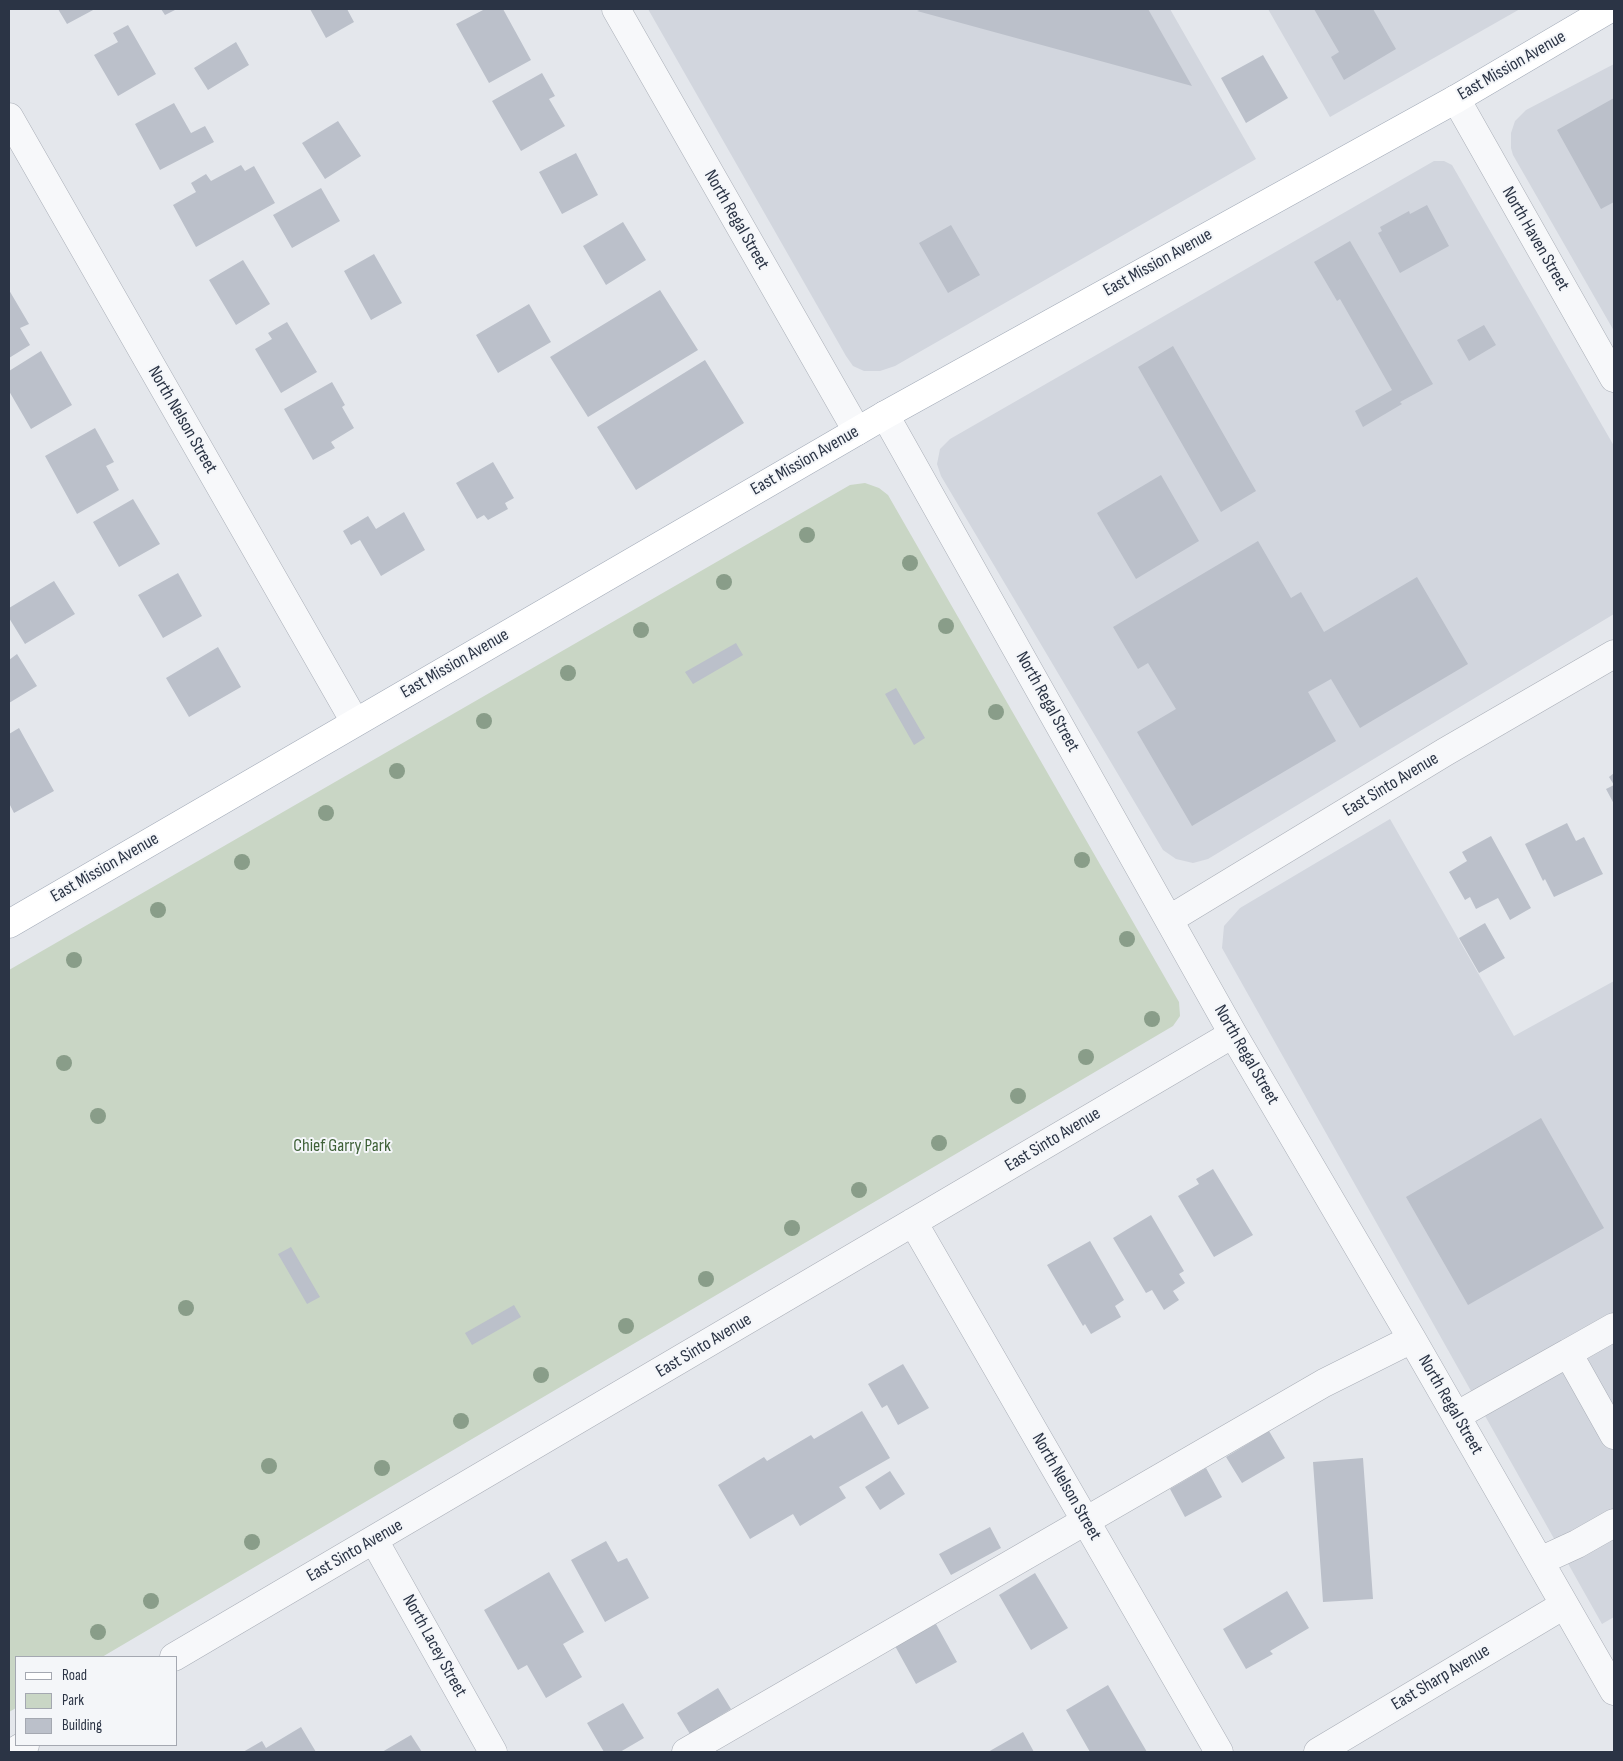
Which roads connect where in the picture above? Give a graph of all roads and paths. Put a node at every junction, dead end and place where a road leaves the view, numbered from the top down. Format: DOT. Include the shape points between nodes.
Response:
graph roads {
  1 [pos="616,9"];
  2 [pos="1609,9"];
  3 [pos="1456,99"];
  4 [pos="9,117"];
  5 [pos="1614,378"];
  6 [pos="885,415"];
  7 [pos="857,431"];
  8 [pos="1614,654"];
  9 [pos="355,722"];
  10 [pos="1170,919"];
  11 [pos="9,924"];
  12 [pos="1233,1034"];
  13 [pos="913,1222"];
  14 [pos="1614,1327"];
  15 [pos="1412,1339"];
  16 [pos="1568,1353"];
  17 [pos="1456,1416"];
  18 [pos="1614,1435"];
  19 [pos="1086,1520"];
  20 [pos="1614,1523"];
  21 [pos="374,1540"];
  22 [pos="1540,1561"];
  23 [pos="1564,1605"];
  24 [pos="176,1656"];
  25 [pos="1614,1691"];
  26 [pos="24,1746"];
  27 [pos="13,1752"];
  28 [pos="493,1752"];
  29 [pos="686,1752"];
  30 [pos="1219,1752"];
  31 [pos="1318,1752"];
  1 -- 7 [label="street, North Regal Street"];
  2 -- 3 [label="main road, East Mission Avenue"];
  3 -- 5 [label="street, North Haven Street"];
  3 -- 6 [label="main road, East Mission Avenue"];
  4 -- 9 [label="street, North Nelson Street"];
  6 -- 7 [label="main road, East Mission Avenue"];
  6 -- 10 [label="street, North Regal Street"];
  7 -- 9 [label="main road, East Mission Avenue"];
  8 -- 10 [label="street, East Sinto Avenue"];
  9 -- 11 [label="main road, East Mission Avenue"];
  10 -- 12 [label="street, North Regal Street"];
  12 -- 13 [label="street, East Sinto Avenue"];
  12 -- 15 [label="street, North Regal Street"];
  13 -- 19 [label="street, North Nelson Street"];
  13 -- 21 [label="street, East Sinto Avenue"];
  14 -- 16 [label="street"];
  15 -- 17 [label="street, North Regal Street"];
  15 -- 19 [label="street" via="1324,1383"];
  16 -- 17 [label="street"];
  16 -- 18 [label="street"];
  17 -- 22 [label="street, North Regal Street"];
  19 -- 29 [label="street"];
  19 -- 30 [label="street, North Nelson Street"];
  20 -- 22 [label="street"];
  21 -- 24 [label="street, East Sinto Avenue"];
  21 -- 28 [label="street, North Lacey Street"];
  22 -- 23 [label="street, North Regal Street"];
  23 -- 25 [label="street, North Regal Street"];
  23 -- 31 [label="street, East Sharp Avenue"];
  26 -- 27 [label="street"];
}
